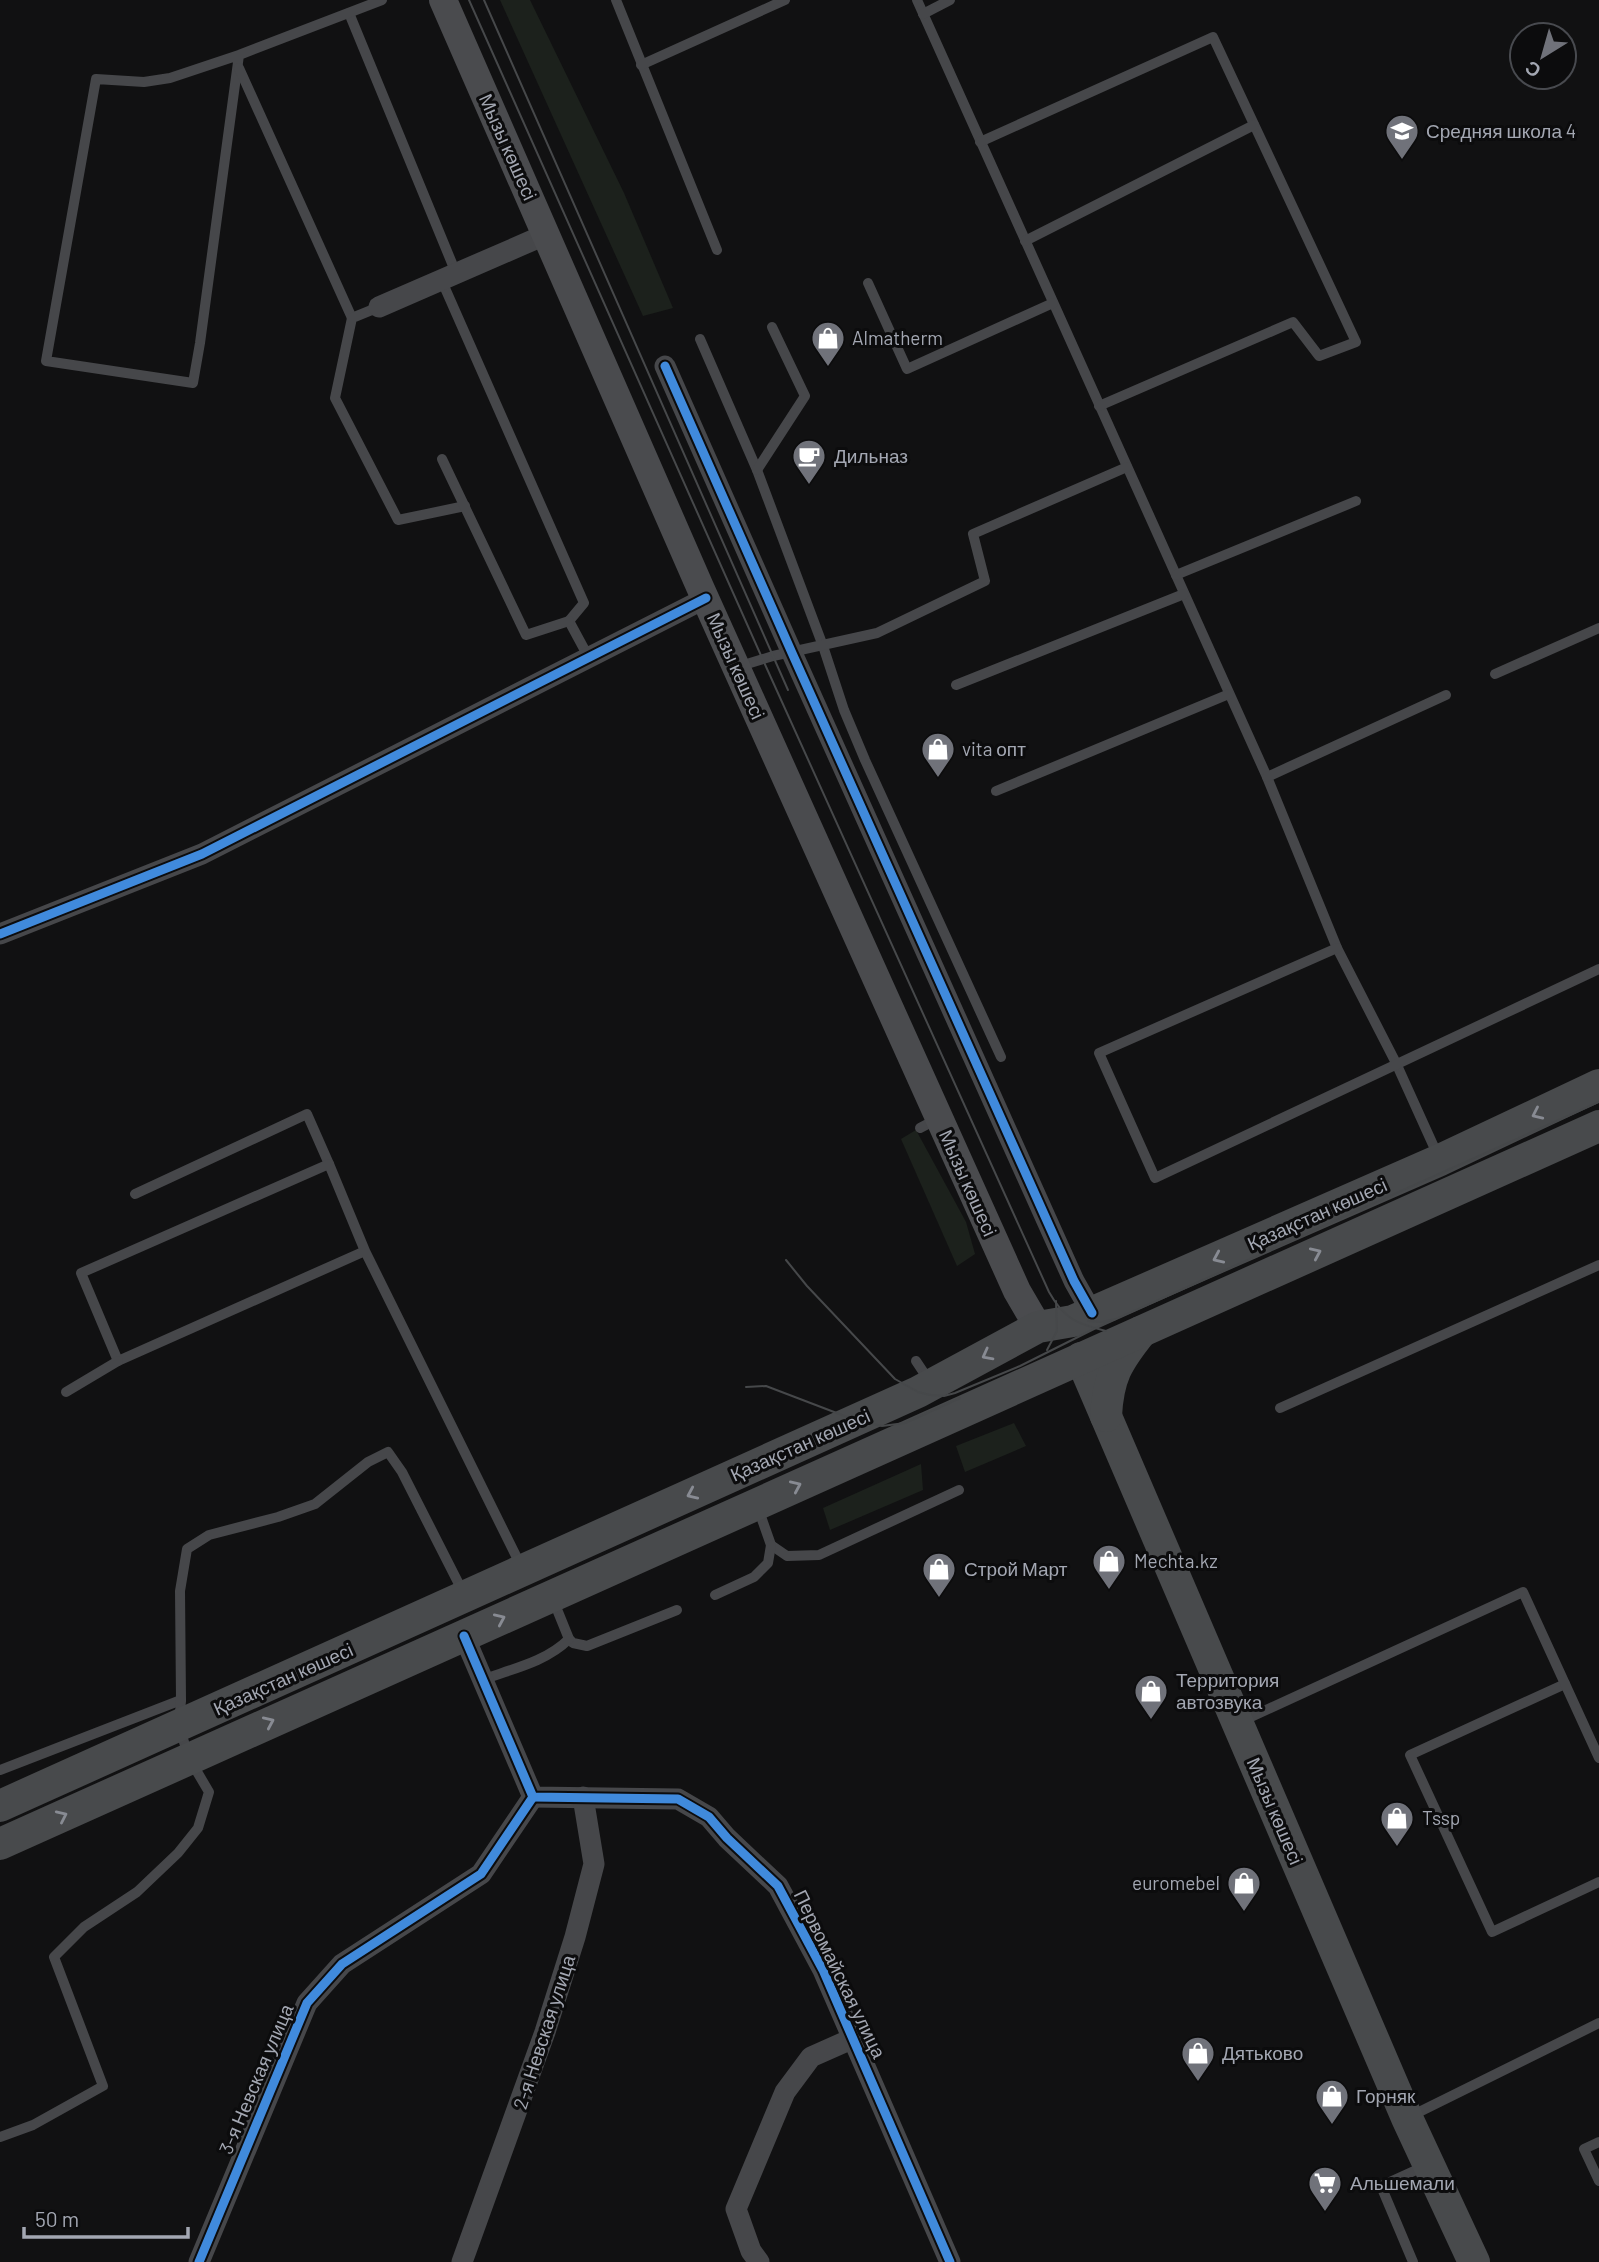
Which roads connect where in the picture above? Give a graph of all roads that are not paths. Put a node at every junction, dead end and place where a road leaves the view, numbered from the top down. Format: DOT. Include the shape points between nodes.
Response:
graph roads {
  1 [pos="382,0"];
  2 [pos="443,0"];
  3 [pos="615,0"];
  4 [pos="785,0"];
  5 [pos="917,0"];
  6 [pos="950,0"];
  7 [pos="349,13"];
  8 [pos="923,14"];
  9 [pos="239,61"];
  10 [pos="641,65"];
  11 [pos="1254,125"];
  12 [pos="980,142"];
  13 [pos="547,234"];
  14 [pos="1025,241"];
  15 [pos="717,250"];
  16 [pos="448,276"];
  17 [pos="868,284"];
  18 [pos="1053,303"];
  19 [pos="379,307"];
  20 [pos="352,317"];
  21 [pos="772,327"];
  22 [pos="700,339"];
  23 [pos="666,366"];
  24 [pos="1099,406"];
  25 [pos="442,459"];
  26 [pos="1127,467"];
  27 [pos="757,470"];
  28 [pos="1356,501"];
  29 [pos="465,506"];
  30 [pos="1176,575"];
  31 [pos="1184,594"];
  32 [pos="706,598"];
  33 [pos="569,621"];
  34 [pos="1599,628"];
  35 [pos="823,646"];
  36 [pos="792,653"];
  37 [pos="589,658"];
  38 [pos="737,667"];
  39 [pos="1495,674"];
  40 [pos="956,685"];
  41 [pos="1229,694"];
  42 [pos="1446,695"];
  43 [pos="1267,777"];
  44 [pos="996,791"];
  45 [pos="0,934"];
  46 [pos="1337,947"];
  47 [pos="1599,969"];
  48 [pos="1002,1057"];
  49 [pos="1396,1063"];
  50 [pos="1599,1085"];
  51 [pos="1599,1126"];
  52 [pos="1440,1160"];
  53 [pos="329,1164"];
  54 [pos="1453,1192"];
  55 [pos="135,1194"];
  56 [pos="365,1251"];
  57 [pos="1599,1265"];
  58 [pos="1092,1312"];
  59 [pos="1038,1327"];
  60 [pos="1142,1331"];
  61 [pos="1082,1358"];
  62 [pos="118,1361"];
  63 [pos="1022,1384"];
  64 [pos="66,1392"];
  65 [pos="1280,1408"];
  66 [pos="1106,1416"];
  67 [pos="742,1471"];
  68 [pos="959,1490"];
  69 [pos="756,1504"];
  70 [pos="771,1545"];
  71 [pos="523,1570"];
  72 [pos="715,1595"];
  73 [pos="465,1596"];
  74 [pos="552,1596"];
  75 [pos="677,1610"];
  76 [pos="464,1636"];
  77 [pos="569,1639"];
  78 [pos="481,1680"];
  79 [pos="1565,1684"];
  80 [pos="180,1713"];
  81 [pos="1238,1723"];
  82 [pos="189,1758"];
  83 [pos="1599,1758"];
  84 [pos="0,1770"];
  85 [pos="533,1797"];
  86 [pos="583,1797"];
  87 [pos="0,1806"];
  88 [pos="0,1844"];
  89 [pos="1599,1882"];
  90 [pos="1599,2023"];
  91 [pos="854,2038"];
  92 [pos="1407,2118"];
  93 [pos="0,2137"];
  94 [pos="1599,2142"];
  95 [pos="1428,2164"];
  96 [pos="1599,2181"];
  97 [pos="200,2262"];
  98 [pos="462,2262"];
  99 [pos="759,2262"];
  100 [pos="950,2262"];
  101 [pos="1413,2262"];
  102 [pos="1474,2262"];
  1 -- 7 [label="lane"];
  2 -- 13 [label="main road, Мызы көшесі"];
  3 -- 10 [label="lane"];
  4 -- 10 [label="lane"];
  5 -- 8 [label="lane"];
  6 -- 8 [label="lane"];
  7 -- 9 [label="lane"];
  7 -- 16 [label="lane"];
  8 -- 12 [label="lane"];
  9 -- 9 [label="lane" via="144,82 96,79 46,361 193,383"];
  9 -- 20 [label="lane"];
  10 -- 15 [label="lane"];
  11 -- 12 [label="lane" via="1213,37"];
  11 -- 14 [label="lane"];
  11 -- 24 [label="lane" via="1356,342 1319,356 1293,322"];
  12 -- 14 [label="lane"];
  13 -- 16 [label="street"];
  13 -- 32 [label="main road, Мызы көшесі"];
  14 -- 18 [label="lane"];
  16 -- 19 [label="street"];
  16 -- 33 [label="lane" via="584,603"];
  17 -- 18 [label="lane" via="907,369"];
  18 -- 24 [label="lane"];
  19 -- 20 [label="lane"];
  20 -- 29 [label="lane" via="335,398 398,520"];
  21 -- 27 [label="lane" via="805,396"];
  22 -- 27 [label="lane"];
  23 -- 36 [label="street"];
  24 -- 26 [label="lane"];
  25 -- 29 [label="lane"];
  26 -- 30 [label="lane"];
  26 -- 35 [label="lane" via="973,534 985,580 877,633"];
  27 -- 35 [label="lane"];
  28 -- 30 [label="lane"];
  29 -- 33 [label="lane" via="526,635"];
  30 -- 31 [label="lane"];
  31 -- 40 [label="lane"];
  31 -- 41 [label="lane"];
  32 -- 37 [label="street"];
  32 -- 38 [label="main road, Мызы көшесі"];
  33 -- 37 [label="lane"];
  34 -- 39 [label="lane"];
  35 -- 36 [label="lane"];
  35 -- 48 [label="lane" via="865,760"];
  36 -- 38 [label="lane"];
  36 -- 58 [label="street" via="1068,1269"];
  37 -- 45 [label="street" via="202,854"];
  38 -- 59 [label="main road, Мызы көшесі" via="930,1123"];
  41 -- 43 [label="lane"];
  41 -- 44 [label="lane"];
  42 -- 43 [label="lane"];
  43 -- 46 [label="lane"];
  46 -- 49 [label="lane"];
  46 -- 49 [label="lane" via="1099,1053 1155,1178"];
  47 -- 49 [label="lane"];
  49 -- 52 [label="lane"];
  50 -- 52 [label="main road, Қазақстан көшесі, one-way"];
  51 -- 54 [label="main road, Қазақстан көшесі"];
  52 -- 54 [label="main road"];
  52 -- 58 [label="main road, Қазақстан көшесі, one-way"];
  53 -- 55 [label="lane" via="307,1114"];
  53 -- 56 [label="lane"];
  53 -- 62 [label="lane" via="81,1273"];
  60 -- 54 [label="main road, Қазақстан көшесі, one-way"];
  56 -- 62 [label="lane"];
  56 -- 71 [label="lane"];
  57 -- 65 [label="lane"];
  58 -- 59 [label="main road, Қазақстан көшесі" via="1073,1321"];
  59 -- 61 [label="main road"];
  59 -- 67 [label="main road, Қазақстан көшесі, one-way" via="924,1373"];
  60 -- 61 [label="main road, Қазақстан көшесі"];
  60 -- 66 [label="main road" via="1116,1367 1107,1390"];
  61 -- 63 [label="main road, Қазақстан көшесі"];
  61 -- 66 [label="main road, Мызы көшесі"];
  62 -- 64 [label="lane"];
  63 -- 66 [label="main road" via="1050,1385 1073,1393"];
  69 -- 63 [label="main road, Қазақстан көшесі, one-way"];
  66 -- 81 [label="main road, Мызы көшесі"];
  67 -- 69 [label="main road"];
  67 -- 71 [label="main road, Қазақстан көшесі, one-way"];
  68 -- 70 [label="lane" via="819,1555 787,1556"];
  69 -- 70 [label="lane"];
  69 -- 74 [label="main road, Қазақстан көшесі"];
  70 -- 72 [label="lane" via="768,1563 754,1577"];
  71 -- 73 [label="main road, Қазақстан көшесі"];
  73 -- 76 [label="main road"];
  73 -- 80 [label="main road, Қазақстан көшесі"];
  73 -- 80 [label="lane" via="388,1452 315,1504 209,1535 187,1549 180,1591"];
  76 -- 74 [label="main road, Қазақстан көшесі, one-way"];
  74 -- 77 [label="lane"];
  75 -- 77 [label="lane" via="587,1646"];
  76 -- 78 [label="street"];
  82 -- 76 [label="main road, Қазақстан көшесі, one-way"];
  77 -- 78 [label="lane" via="557,1651"];
  78 -- 85 [label="street"];
  79 -- 81 [label="lane" via="1523,1592"];
  79 -- 83 [label="lane"];
  79 -- 89 [label="lane" via="1410,1755 1492,1932"];
  80 -- 82 [label="lane"];
  80 -- 84 [label="lane"];
  80 -- 87 [label="main road, Қазақстан көшесі"];
  81 -- 92 [label="main road, Мызы көшесі"];
  88 -- 82 [label="main road, Қазақстан көшесі, one-way"];
  82 -- 93 [label="lane" via="209,1792 198,1828 137,1892 84,1927 54,1957 103,2087 33,2125"];
  85 -- 86 [label="street, Первомайская улица"];
  85 -- 97 [label="street, 3-я Невская улица" via="481,1874 341,1964 307,2003"];
  86 -- 91 [label="street, Первомайская улица" via="678,1798 709,1816 778,1886"];
  86 -- 98 [label="street, 2-я Невская улица" via="594,1864 591,1876 545,2032"];
  90 -- 92 [label="lane"];
  91 -- 99 [label="street" via="811,2057 785,2092 736,2209"];
  91 -- 100 [label="street, Первомайская улица"];
  92 -- 95 [label="main road, Мызы көшесі"];
  94 -- 96 [label="lane" via="1584,2149"];
  95 -- 101 [label="lane" via="1381,2186"];
  95 -- 102 [label="main road, Мызы көшесі"];
}
